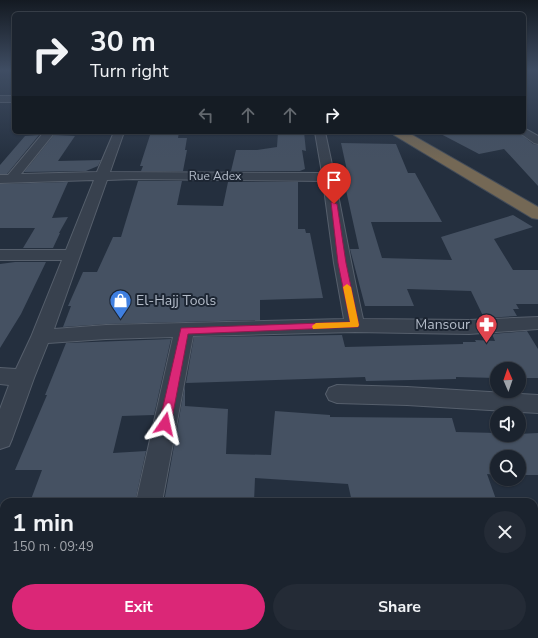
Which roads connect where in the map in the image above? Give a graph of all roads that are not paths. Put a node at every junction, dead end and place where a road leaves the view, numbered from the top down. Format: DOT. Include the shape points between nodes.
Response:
graph roads {
  1 [pos="526,132"];
  2 [pos="48,134"];
  3 [pos="118,134"];
  4 [pos="320,134"];
  5 [pos="401,134"];
  6 [pos="421,134"];
  7 [pos="538,141"];
  8 [pos="101,176"];
  9 [pos="329,178"];
  10 [pos="6,179"];
  11 [pos="538,200"];
  12 [pos="538,214"];
  13 [pos="0,254"];
  14 [pos="72,255"];
  15 [pos="538,323"];
  16 [pos="355,325"];
  17 [pos="184,331"];
  18 [pos="41,337"];
  19 [pos="0,376"];
  20 [pos="23,378"];
  21 [pos="337,394"];
  22 [pos="538,404"];
  23 [pos="0,439"];
  24 [pos="150,498"];
  1 -- 7 [label="street"];
  2 -- 10 [label="street"];
  3 -- 8 [label="street"];
  4 -- 9 [label="street"];
  5 -- 12 [label="highway"];
  6 -- 11 [label="highway"];
  8 -- 9 [label="street, Rue Adex" via="225,175"];
  8 -- 10 [label="street, Rue Adex"];
  8 -- 14 [label="street"];
  9 -- 16 [label="street" via="342,263"];
  13 -- 14 [label="street"];
  14 -- 18 [label="street"];
  15 -- 16 [label="street" via="469,327"];
  16 -- 17 [label="street"];
  17 -- 18 [label="street" via="106,332"];
  17 -- 24 [label="street"];
  18 -- 20 [label="street"];
  19 -- 20 [label="street"];
  20 -- 23 [label="street"];
  21 -- 22 [label="street"];
}
